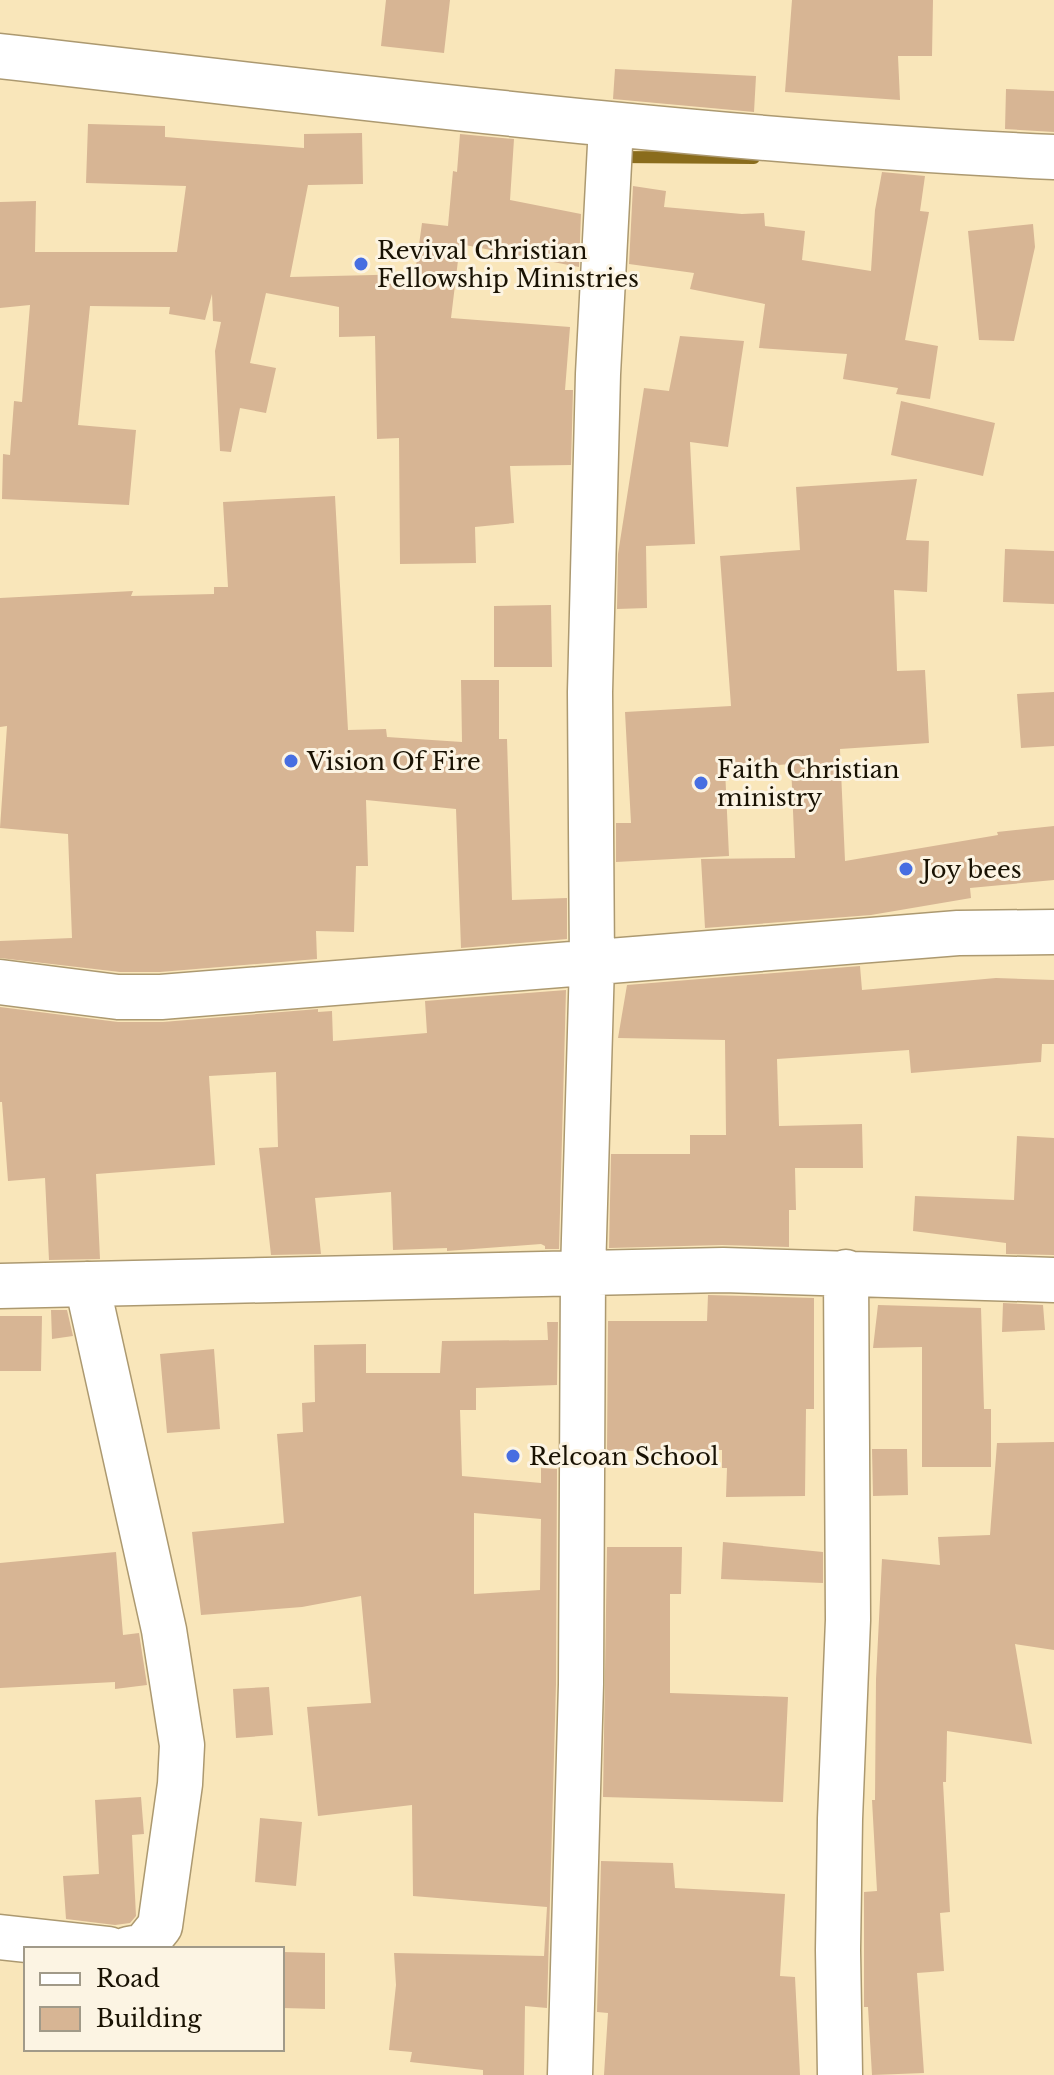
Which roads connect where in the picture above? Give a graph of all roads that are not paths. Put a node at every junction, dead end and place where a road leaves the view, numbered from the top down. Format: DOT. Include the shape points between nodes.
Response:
graph roads {
  1 [pos="0,56"];
  2 [pos="611,126"];
  3 [pos="1054,157"];
  4 [pos="1054,932"];
  5 [pos="592,963"];
  6 [pos="0,982"];
  7 [pos="846,1272"];
  8 [pos="583,1273"];
  9 [pos="1054,1280"];
  10 [pos="87,1284"];
  11 [pos="0,1286"];
  12 [pos="0,1937"];
  13 [pos="91,1947"];
  14 [pos="139,1947"];
  15 [pos="570,2075"];
  16 [pos="840,2075"];
  1 -- 2 [label="street"];
  2 -- 3 [label="street"];
  2 -- 5 [label="street" via="591,644"];
  4 -- 5 [label="street" via="958,933"];
  5 -- 6 [label="street" via="161,997"];
  5 -- 8 [label="street"];
  7 -- 8 [label="street"];
  7 -- 9 [label="street"];
  7 -- 16 [label="street" via="848,1620 840,1819"];
  8 -- 10 [label="street"];
  8 -- 15 [label="street" via="581,1684"];
  10 -- 11 [label="street"];
  10 -- 14 [label="street" via="164,1630 182,1745 160,1926"];
  12 -- 13 [label="street"];
}
